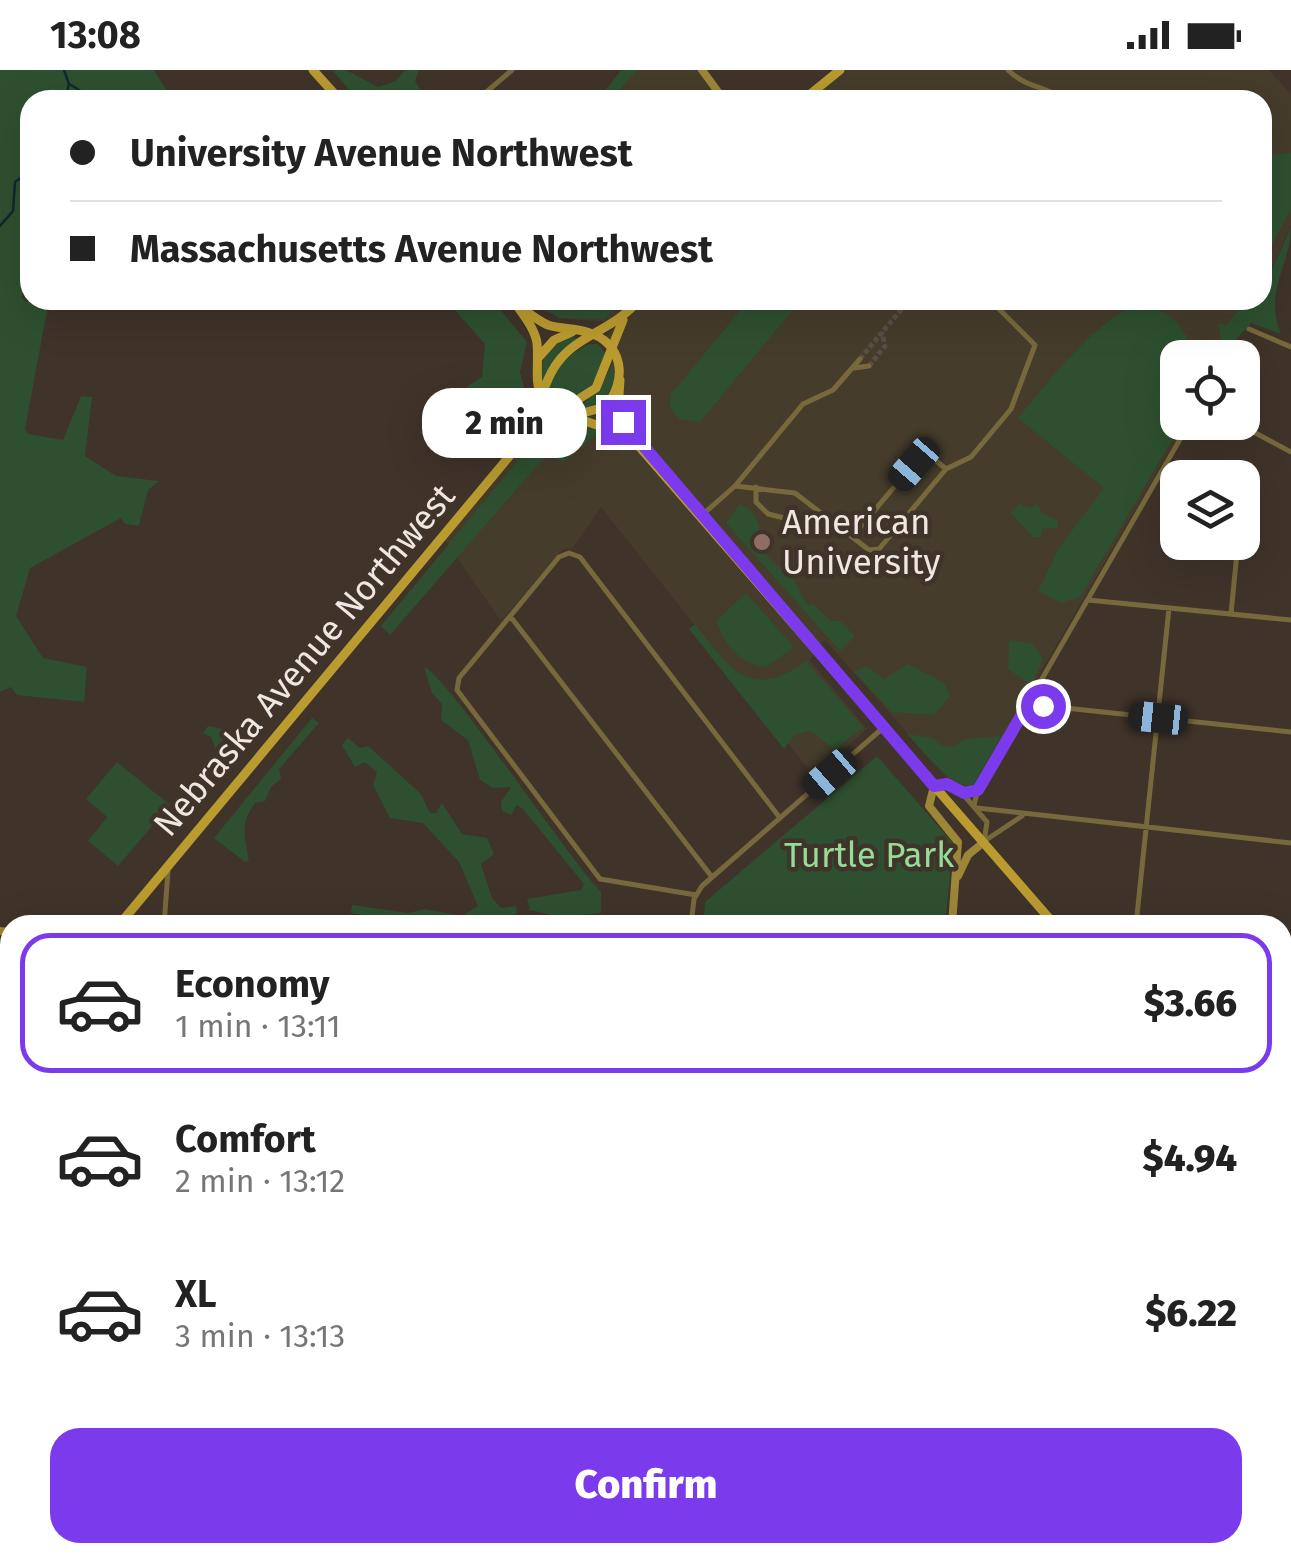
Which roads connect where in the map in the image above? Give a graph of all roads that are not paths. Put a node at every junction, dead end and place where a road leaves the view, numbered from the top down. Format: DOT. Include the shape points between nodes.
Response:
graph roads {
  1 [pos="314,70"];
  2 [pos="512,70"];
  3 [pos="840,70"];
  4 [pos="1008,70"];
  5 [pos="331,90"];
  6 [pos="489,90"];
  7 [pos="815,90"];
  8 [pos="1034,90"];
  9 [pos="519,310"];
  10 [pos="527,310"];
  11 [pos="631,310"];
  12 [pos="1001,310"];
  13 [pos="623,320"];
  14 [pos="1249,328"];
  15 [pos="580,330"];
  16 [pos="596,335"];
  17 [pos="1291,347"];
  18 [pos="612,348"];
  19 [pos="860,359"];
  20 [pos="535,366"];
  21 [pos="869,366"];
  22 [pos="854,368"];
  23 [pos="620,380"];
  24 [pos="542,400"];
  25 [pos="563,416"];
  26 [pos="532,429"];
  27 [pos="1260,436"];
  28 [pos="631,437"];
  29 [pos="1180,440"];
  30 [pos="1291,452"];
  31 [pos="946,470"];
  32 [pos="735,486"];
  33 [pos="756,487"];
  34 [pos="701,516"];
  35 [pos="808,524"];
  36 [pos="853,536"];
  37 [pos="1236,560"];
  38 [pos="1088,600"];
  39 [pos="1169,608"];
  40 [pos="1230,614"];
  41 [pos="510,616"];
  42 [pos="1291,620"];
  43 [pos="1028,704"];
  44 [pos="1158,718"];
  45 [pos="884,727"];
  46 [pos="1291,732"];
  47 [pos="934,786"];
  48 [pos="978,790"];
  49 [pos="964,793"];
  50 [pos="976,807"];
  51 [pos="1026,815"];
  52 [pos="780,818"];
  53 [pos="1146,828"];
  54 [pos="984,842"];
  55 [pos="1291,844"];
  56 [pos="168,868"];
  57 [pos="712,877"];
  58 [pos="957,880"];
  59 [pos="696,894"];
  60 [pos="128,915"];
  61 [pos="165,915"];
  62 [pos="693,915"];
  63 [pos="953,915"];
  64 [pos="1046,915"];
  65 [pos="1137,915"];
  1 -- 5 [label="main road"];
  2 -- 6 [label="street"];
  3 -- 7 [label="main road"];
  4 -- 8 [label="street"];
  9 -- 20 [label="main road" via="536,339"];
  10 -- 15 [label="main road" via="546,324"];
  11 -- 13 [label="main road"];
  12 -- 31 [label="street" via="1029,334 1035,352 1010,408 971,457"];
  13 -- 16 [label="main road"];
  13 -- 18 [label="main road"];
  14 -- 17 [label="street"];
  15 -- 16 [label="main road"];
  15 -- 20 [label="main road" via="551,342"];
  16 -- 18 [label="main road"];
  16 -- 24 [label="main road, Nebraska Avenue Northwest" via="558,362"];
  18 -- 23 [label="main road"];
  18 -- 25 [label="main road" via="596,388"];
  19 -- 22 [label="street"];
  20 -- 24 [label="main road"];
  21 -- 22 [label="street"];
  22 -- 32 [label="street" via="830,392 803,404"];
  23 -- 25 [label="main road" via="602,409"];
  23 -- 28 [label="main road" via="618,410"];
  24 -- 25 [label="main road"];
  24 -- 26 [label="main road, Nebraska Avenue Northwest"];
  25 -- 26 [label="main road, Nebraska Avenue Northwest"];
  25 -- 28 [label="main road"];
  26 -- 56 [label="main road, Nebraska Avenue Northwest"];
  27 -- 30 [label="street"];
  28 -- 34 [label="main road"];
  29 -- 38 [label="street"];
  31 -- 36 [label="street" via="879,549"];
  31 -- 36 [label="street" via="921,455"];
  32 -- 33 [label="street"];
  32 -- 34 [label="street"];
  33 -- 35 [label="street" via="764,512"];
  33 -- 36 [label="street" via="796,493"];
  34 -- 45 [label="main road"];
  37 -- 40 [label="street"];
  38 -- 39 [label="street"];
  38 -- 43 [label="street"];
  39 -- 40 [label="street"];
  39 -- 44 [label="street"];
  40 -- 42 [label="street"];
  41 -- 52 [label="street" via="557,558 577,555"];
  41 -- 57 [label="street"];
  41 -- 59 [label="street" via="457,685 603,882"];
  43 -- 44 [label="street"];
  43 -- 48 [label="street"];
  44 -- 46 [label="street"];
  44 -- 53 [label="street"];
  45 -- 47 [label="main road"];
  45 -- 52 [label="street"];
  47 -- 49 [label="street"];
  47 -- 54 [label="main road"];
  47 -- 58 [label="street" via="928,806 958,842"];
  48 -- 49 [label="street"];
  48 -- 50 [label="street"];
  49 -- 50 [label="street"];
  50 -- 51 [label="street"];
  50 -- 54 [label="street" via="988,826"];
  51 -- 53 [label="street"];
  51 -- 54 [label="street"];
  52 -- 57 [label="street"];
  53 -- 55 [label="street"];
  53 -- 65 [label="street"];
  54 -- 58 [label="street" via="962,864"];
  54 -- 64 [label="main road"];
  56 -- 60 [label="main road, Nebraska Avenue Northwest"];
  56 -- 61 [label="street"];
  57 -- 59 [label="street"];
  58 -- 63 [label="street"];
  59 -- 62 [label="street"];
}
